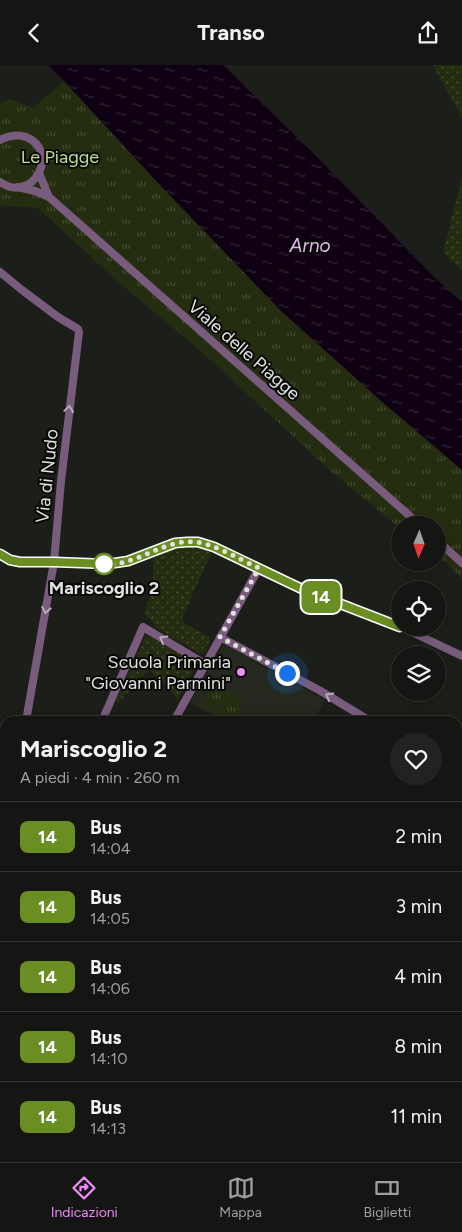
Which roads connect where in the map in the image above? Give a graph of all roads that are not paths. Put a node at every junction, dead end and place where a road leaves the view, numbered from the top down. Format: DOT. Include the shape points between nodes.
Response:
graph roads {
  1 [pos="0,141"];
  2 [pos="39,173"];
  3 [pos="0,182"];
  4 [pos="18,187"];
  5 [pos="49,197"];
  6 [pos="0,272"];
  7 [pos="410,516"];
  8 [pos="446,548"];
  9 [pos="0,554"];
  10 [pos="54,562"];
  11 [pos="462,563"];
  12 [pos="259,568"];
  13 [pos="391,624"];
  14 [pos="419,636"];
  15 [pos="220,637"];
  16 [pos="462,656"];
  17 [pos="206,664"];
  18 [pos="27,716"];
  19 [pos="104,716"];
  20 [pos="177,716"];
  21 [pos="362,716"];
  1 -- 2 [label="street" via="18,135 33,142 42,156"];
  2 -- 4 [label="street" via="31,183"];
  2 -- 5 [label="street, Viale delle Piagge"];
  3 -- 4 [label="street, Viale delle Piagge"];
  4 -- 5 [label="street, Viale delle Piagge"];
  5 -- 7 [label="street, Viale delle Piagge"];
  10 -- 6 [label="street, Via di Nudo, one-way" via="79,332"];
  8 -- 11 [label="street"];
  9 -- 10 [label="street" via="16,562"];
  10 -- 12 [label="street" via="113,564 175,543 194,542 214,547"];
  10 -- 18 [label="street, Via di Nudo, one-way"];
  12 -- 13 [label="street" via="302,589"];
  12 -- 15 [label="street"];
  14 -- 16 [label="street"];
  15 -- 17 [label="street"];
  21 -- 15 [label="street, one-way"];
  17 -- 19 [label="street, one-way" via="143,627"];
  17 -- 20 [label="street"];
}
